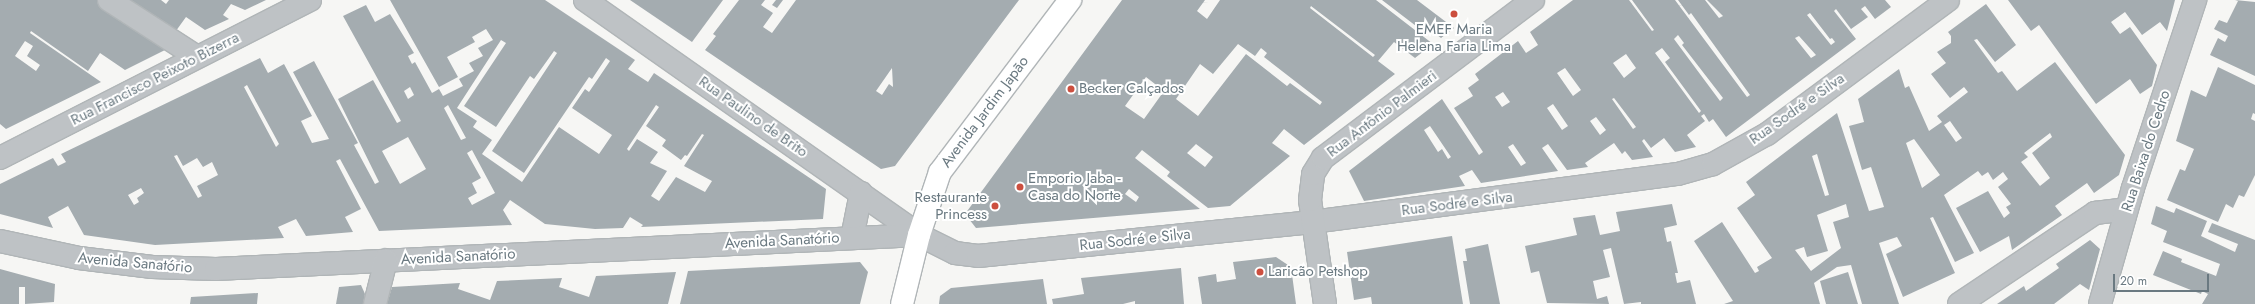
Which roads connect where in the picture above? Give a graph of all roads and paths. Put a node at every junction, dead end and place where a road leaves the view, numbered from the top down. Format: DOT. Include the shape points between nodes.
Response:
graph roads {
  1 [pos="109,0"];
  2 [pos="310,0"];
  3 [pos="585,0"];
  4 [pos="1070,0"];
  5 [pos="1533,0"];
  6 [pos="1948,0"];
  7 [pos="2194,0"];
  8 [pos="197,57"];
  9 [pos="0,158"];
  10 [pos="861,192"];
  11 [pos="2126,210"];
  12 [pos="1312,222"];
  13 [pos="919,235"];
  14 [pos="852,238"];
  15 [pos="0,240"];
  16 [pos="386,260"];
  17 [pos="375,304"];
  18 [pos="902,304"];
  19 [pos="1325,304"];
  20 [pos="1959,304"];
  21 [pos="2100,304"];
  1 -- 8 [label="street"];
  2 -- 8 [label="street, Rua Francisco Peixoto Bizerra"];
  3 -- 10 [label="street, Rua Paulino de Brito"];
  4 -- 13 [label="main road, Avenida Jardim Japão" via="940,172"];
  5 -- 12 [label="street, Rua Antônio Palmieri" via="1323,158 1313,174 1310,200"];
  6 -- 12 [label="street, Rua Sodré e Silva" via="1767,134 1713,164 1678,174 1631,182"];
  7 -- 11 [label="street, Rua Baixa do Cedro"];
  8 -- 9 [label="street, Rua Francisco Peixoto Bizerra"];
  10 -- 13 [label="street, Rua Paulino de Brito"];
  10 -- 14 [label="street"];
  11 -- 20 [label="street" via="2095,213"];
  11 -- 21 [label="street, Rua Baixa do Cedro"];
  12 -- 13 [label="street, Rua Sodré e Silva" via="978,256 955,253"];
  12 -- 19 [label="street, Rua Antônio Palmieri"];
  13 -- 14 [label="street, Avenida Sanatório"];
  13 -- 18 [label="main road, Avenida Jardim Japão"];
  14 -- 16 [label="street, Avenida Sanatório"];
  15 -- 16 [label="street, Avenida Sanatório" via="79,258 152,267 216,269"];
  16 -- 17 [label="street"];
}
